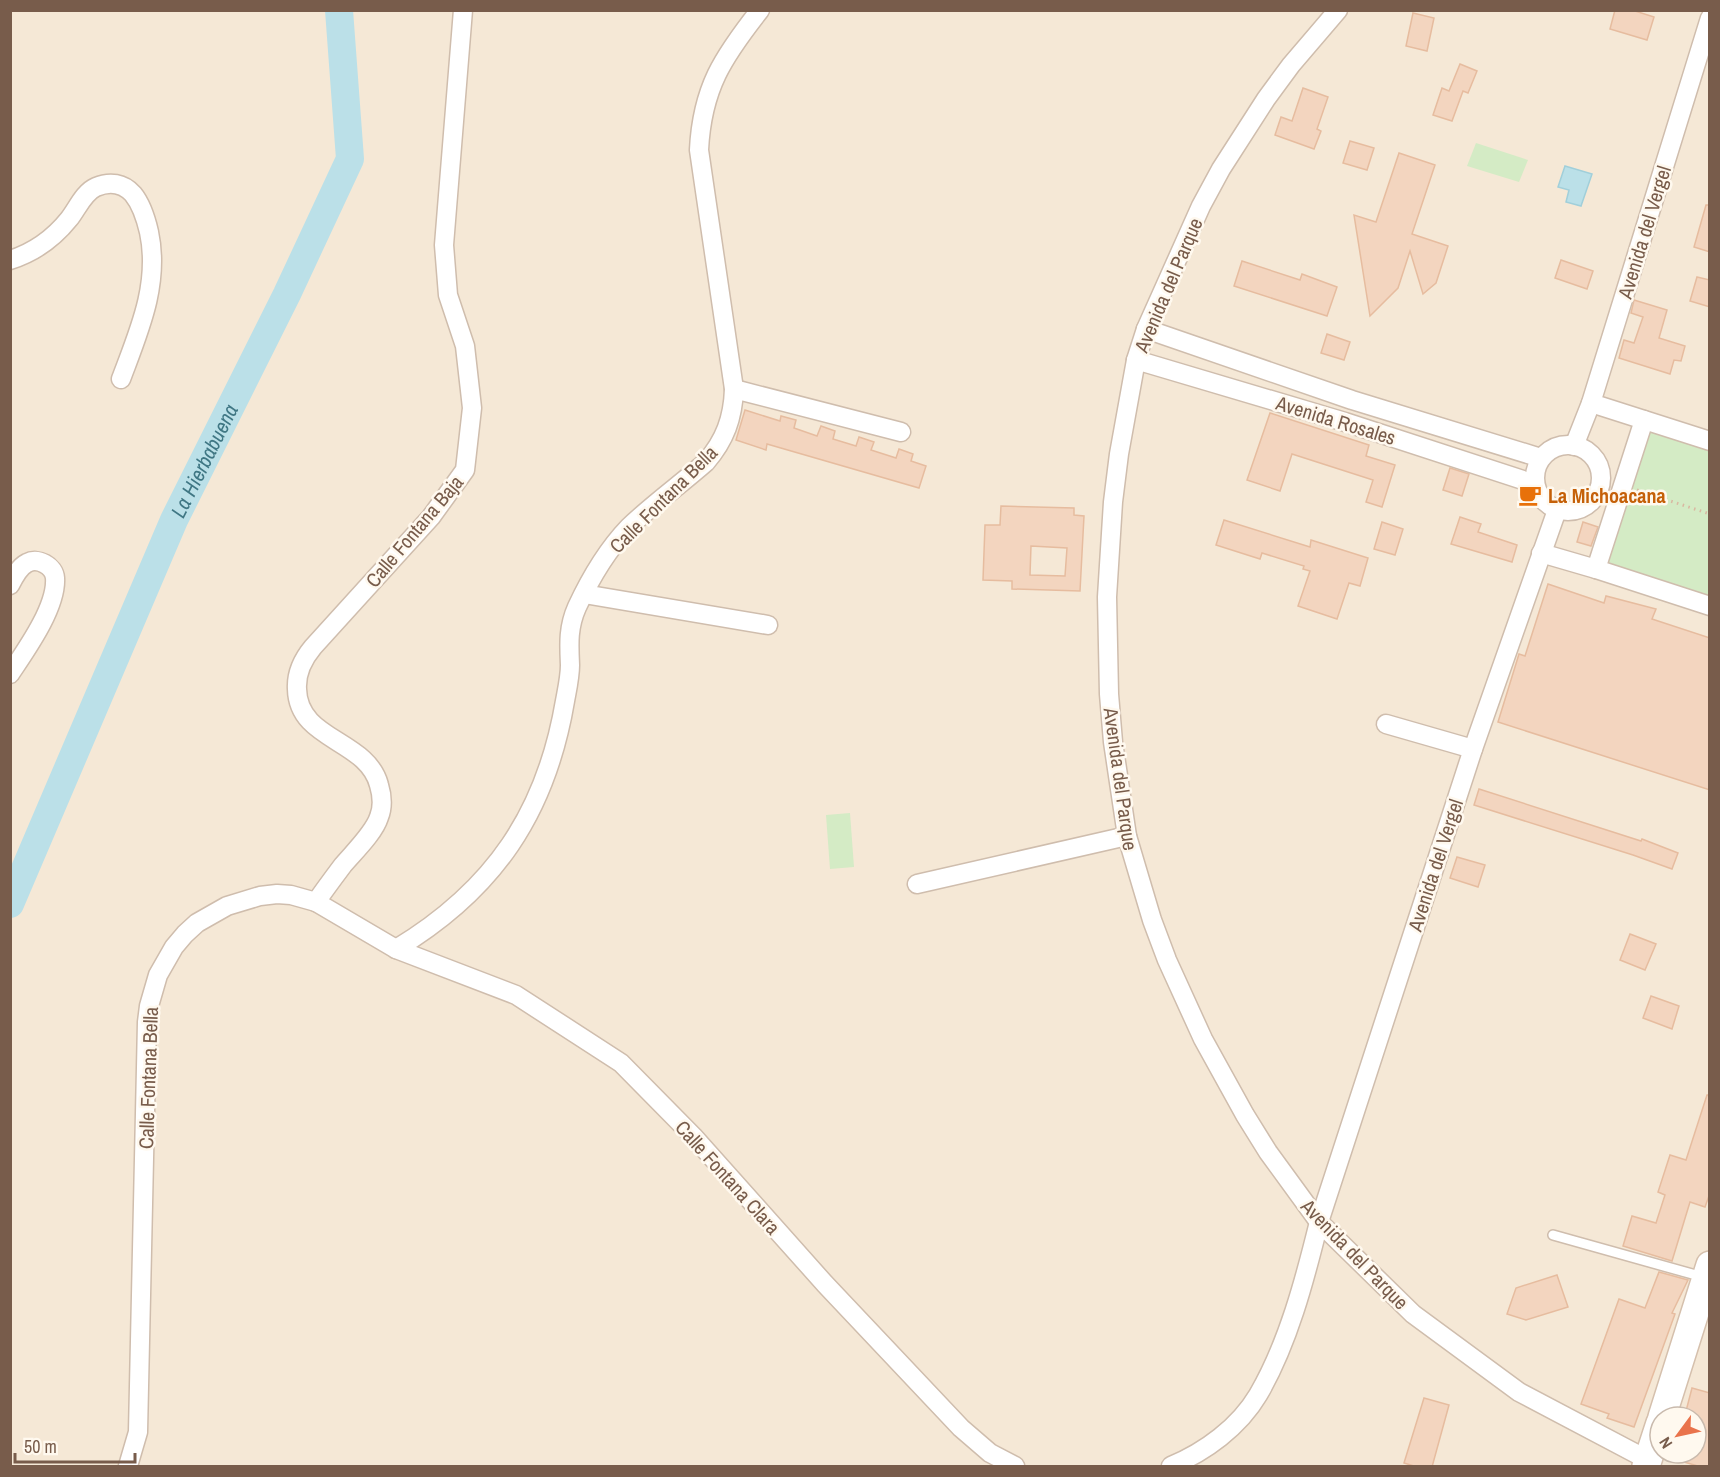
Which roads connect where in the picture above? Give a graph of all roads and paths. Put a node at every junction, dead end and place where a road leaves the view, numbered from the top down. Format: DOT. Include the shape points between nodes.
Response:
graph roads {
  1 [pos="463,10"];
  2 [pos="760,10"];
  3 [pos="1338,10"];
  4 [pos="1710,18"];
  5 [pos="10,260"];
  6 [pos="1146,329"];
  7 [pos="1136,360"];
  8 [pos="121,379"];
  9 [pos="734,389"];
  10 [pos="1352,400"];
  11 [pos="1591,403"];
  12 [pos="1644,420"];
  13 [pos="1345,422"];
  14 [pos="901,432"];
  15 [pos="1710,441"];
  16 [pos="1574,446"];
  17 [pos="1541,458"];
  18 [pos="1535,484"];
  19 [pos="1599,489"];
  20 [pos="1621,489"];
  21 [pos="1557,510"];
  22 [pos="1710,514"];
  23 [pos="1541,554"];
  24 [pos="1596,569"];
  25 [pos="10,585"];
  26 [pos="584,594"];
  27 [pos="1710,606"];
  28 [pos="768,625"];
  29 [pos="10,674"];
  30 [pos="1386,724"];
  31 [pos="1473,750"];
  32 [pos="1127,836"];
  33 [pos="917,884"];
  34 [pos="316,902"];
  35 [pos="396,949"];
  36 [pos="1319,1222"];
  37 [pos="1553,1235"];
  38 [pos="1708,1271"];
  39 [pos="1666,1405"];
  40 [pos="1647,1463"];
  41 [pos="128,1467"];
  42 [pos="1015,1467"];
  43 [pos="1171,1467"];
  1 -- 34 [label="street, Calle Fontana Baja" via="444,245 448,295 465,346 472,408 465,470 431,517 307,655 298,673 298,702 307,718 363,757 375,772 382,800 379,819"];
  2 -- 9 [label="street, Calle Fontana Bella" via="721,63 707,95 700,131 699,150"];
  3 -- 6 [label="street, Avenida del Parque" via="1291,65 1242,134 1201,206"];
  4 -- 11 [label="street, Avenida del Vergel"];
  5 -- 8 [label="street" via="28,255 52,238 93,188 115,184 130,191 143,211 153,252 151,285 142,324"];
  6 -- 7 [label="street, Avenida del Parque"];
  6 -- 10 [label="street, Avenida Rosales"];
  7 -- 13 [label="street, Avenida Rosales"];
  7 -- 32 [label="street, Avenida del Parque" via="1113,502 1107,597 1110,703"];
  9 -- 14 [label="street"];
  9 -- 26 [label="street, Calle Fontana Bella" via="729,423 714,452 630,527 606,556"];
  10 -- 13 [label="street"];
  10 -- 17 [label="street, Avenida Rosales"];
  11 -- 12 [label="street"];
  11 -- 16 [label="street, Avenida del Vergel"];
  12 -- 15 [label="street"];
  12 -- 20 [label="street"];
  13 -- 18 [label="street, Avenida Rosales"];
  16 -- 17 [label="street" via="1556,447"];
  16 -- 19 [label="street" via="1585,450 1599,466"];
  17 -- 18 [label="street"];
  18 -- 21 [label="street" via="1539,495"];
  19 -- 20 [label="street"];
  19 -- 21 [label="street" via="1587,506 1577,511"];
  20 -- 22 [label="path"];
  20 -- 24 [label="street"];
  21 -- 23 [label="street, Avenida del Vergel"];
  23 -- 24 [label="street"];
  23 -- 31 [label="street, Avenida del Vergel"];
  24 -- 27 [label="street"];
  25 -- 29 [label="street" via="28,562 46,564 55,577 42,620"];
  26 -- 28 [label="street"];
  26 -- 35 [label="street, Calle Fontana Bella" via="569,631 569,681 560,731 546,777 525,822 497,864 461,903"];
  30 -- 31 [label="street"];
  31 -- 36 [label="street, Avenida del Vergel"];
  32 -- 33 [label="street"];
  32 -- 36 [label="street, Avenida del Parque" via="1160,940 1203,1039 1256,1134"];
  34 -- 35 [label="street, Calle Fontana Bella"];
  34 -- 41 [label="street, Calle Fontana Bella" via="291,895 260,896 212,914 174,947 152,990 147,1022 138,1432"];
  35 -- 42 [label="street, Calle Fontana Clara" via="516,995 621,1063 961,1428 990,1453"];
  36 -- 40 [label="street, Avenida del Parque" via="1413,1314 1519,1392"];
  36 -- 43 [label="street" via="1287,1333 1258,1395 1216,1440"];
  37 -- 38 [label="lane" via="1629,1258"];
  38 -- 39 [label="street"];
}
